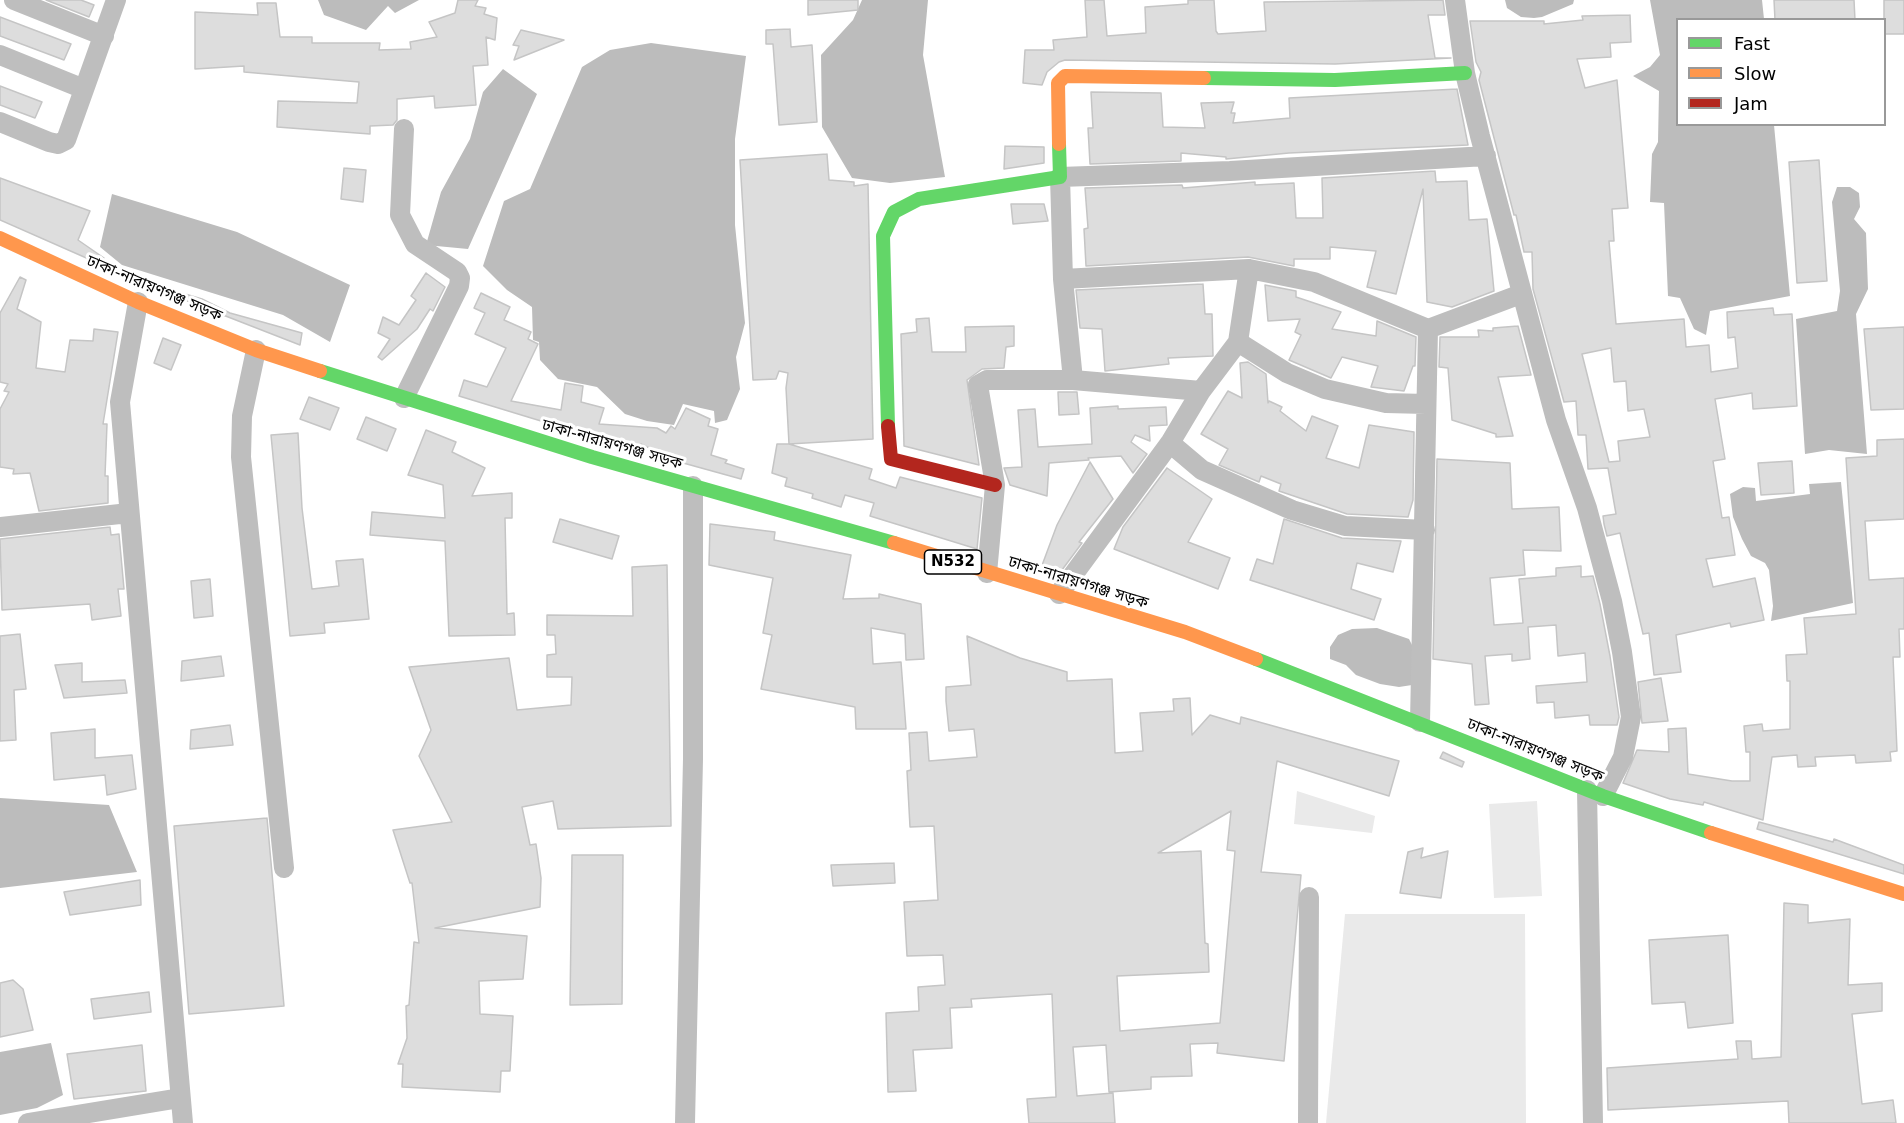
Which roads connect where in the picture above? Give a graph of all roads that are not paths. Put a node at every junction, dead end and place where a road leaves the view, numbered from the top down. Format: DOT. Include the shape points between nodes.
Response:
graph roads {
  1 [pos="14,0"];
  2 [pos="116,0"];
  3 [pos="1455,0"];
  4 [pos="104,36"];
  5 [pos="0,55"];
  6 [pos="1465,73"];
  7 [pos="84,89"];
  8 [pos="0,122"];
  9 [pos="404,129"];
  10 [pos="1486,156"];
  11 [pos="1061,184"];
  12 [pos="0,238"];
  13 [pos="1249,269"];
  14 [pos="1063,276"];
  15 [pos="1521,294"];
  16 [pos="138,302"];
  17 [pos="1428,328"];
  18 [pos="1238,342"];
  19 [pos="256,350"];
  20 [pos="1073,380"];
  21 [pos="1201,390"];
  22 [pos="404,398"];
  23 [pos="1426,404"];
  24 [pos="1170,443"];
  25 [pos="995,485"];
  26 [pos="693,486"];
  27 [pos="129,513"];
  28 [pos="0,527"];
  29 [pos="1425,530"];
  30 [pos="987,573"];
  31 [pos="1059,594"];
  32 [pos="1420,722"];
  33 [pos="1595,793"];
  34 [pos="284,868"];
  35 [pos="1904,894"];
  36 [pos="1309,897"];
  37 [pos="180,1098"];
  38 [pos="28,1123"];
  39 [pos="183,1123"];
  40 [pos="685,1123"];
  41 [pos="1308,1123"];
  42 [pos="1593,1123"];
  1 -- 4 [label="street"];
  2 -- 4 [label="street"];
  3 -- 6 [label="street"];
  4 -- 7 [label="street"];
  5 -- 7 [label="street"];
  6 -- 10 [label="street"];
  6 -- 11 [label="main road" via="1335,80 1065,76 1059,83"];
  7 -- 8 [label="street" via="66,140 58,144"];
  9 -- 22 [label="street" via="400,215 415,244 460,278"];
  10 -- 11 [label="street"];
  10 -- 15 [label="street"];
  11 -- 14 [label="street"];
  11 -- 25 [label="main road" via="958,191 919,199 894,212 883,236 889,456"];
  12 -- 16 [label="main road, ঢাকা-নারায়ণগঞ্জ সড়ক / N532"];
  13 -- 14 [label="street"];
  13 -- 17 [label="street" via="1314,282"];
  13 -- 18 [label="street"];
  14 -- 20 [label="street"];
  15 -- 17 [label="street"];
  15 -- 33 [label="street" via="1556,420 1587,508 1622,652 1631,717 1623,757"];
  16 -- 19 [label="main road, ঢাকা-নারায়ণগঞ্জ সড়ক / N532"];
  16 -- 27 [label="street" via="120,402"];
  17 -- 23 [label="street"];
  18 -- 21 [label="street"];
  18 -- 23 [label="street" via="1287,373 1325,389 1386,403"];
  19 -- 22 [label="main road, ঢাকা-নারায়ণগঞ্জ সড়ক / N532"];
  19 -- 34 [label="street" via="242,416 241,457"];
  20 -- 21 [label="street"];
  20 -- 25 [label="street" via="981,382 978,386"];
  21 -- 24 [label="street"];
  22 -- 26 [label="main road, ঢাকা-নারায়ণগঞ্জ সড়ক / N532"];
  23 -- 29 [label="street"];
  24 -- 29 [label="street" via="1202,470 1292,510 1345,526"];
  24 -- 31 [label="street"];
  25 -- 30 [label="street"];
  26 -- 30 [label="main road, ঢাকা-নারায়ণগঞ্জ সড়ক / N532" via="830,523"];
  26 -- 40 [label="street" via="693,759"];
  27 -- 28 [label="street"];
  27 -- 37 [label="street"];
  29 -- 32 [label="street"];
  30 -- 31 [label="main road, ঢাকা-নারায়ণগঞ্জ সড়ক / N532"];
  31 -- 32 [label="main road, ঢাকা-নারায়ণগঞ্জ সড়ক / N532" via="1185,632"];
  32 -- 33 [label="main road, ঢাকা-নারায়ণগঞ্জ সড়ক / N532"];
  33 -- 35 [label="main road, ঢাকা-নারায়ণগঞ্জ সড়ক / N532"];
  33 -- 42 [label="street"];
  36 -- 41 [label="street"];
  37 -- 38 [label="street"];
  37 -- 39 [label="street"];
}
